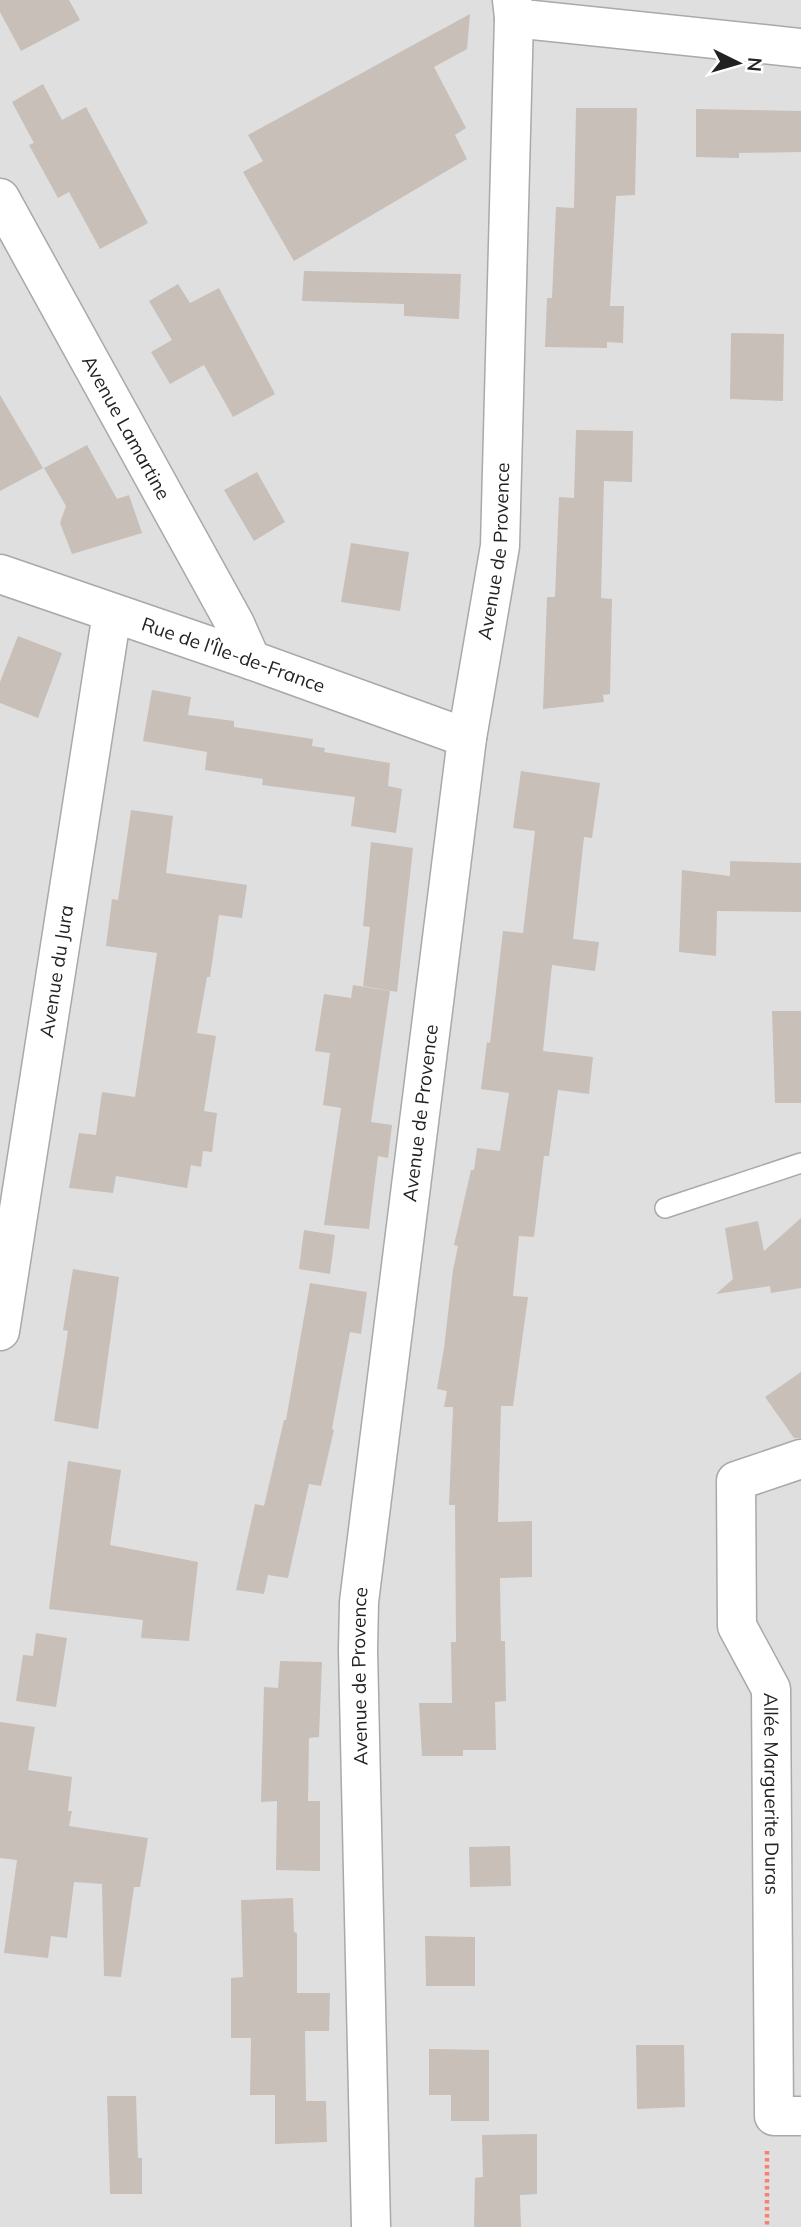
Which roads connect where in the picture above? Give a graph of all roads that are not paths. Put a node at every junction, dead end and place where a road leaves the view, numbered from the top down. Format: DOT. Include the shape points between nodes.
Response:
graph roads {
  1 [pos="513,9"];
  2 [pos="801,48"];
  3 [pos="0,198"];
  4 [pos="0,574"];
  5 [pos="112,613"];
  6 [pos="251,660"];
  7 [pos="467,738"];
  8 [pos="801,1163"];
  9 [pos="665,1208"];
  10 [pos="0,1331"];
  11 [pos="801,1459"];
  12 [pos="788,2116"];
  13 [pos="371,2227"];
  1 -- 2 [label="street"];
  1 -- 7 [label="street, Avenue de Provence" via="500,546"];
  3 -- 6 [label="street, Avenue Lamartine"];
  4 -- 5 [label="street, Rue de l'Île-de-France"];
  5 -- 6 [label="street, Rue de l'Île-de-France"];
  5 -- 10 [label="street, Avenue du Jura"];
  6 -- 7 [label="street, Rue de l'Île-de-France"];
  7 -- 13 [label="street, Avenue de Provence" via="359,1602"];
  8 -- 9 [label="lane"];
  11 -- 12 [label="street, Allée Marguerite Duras" via="736,1481 737,1626 771,1689"];
}
